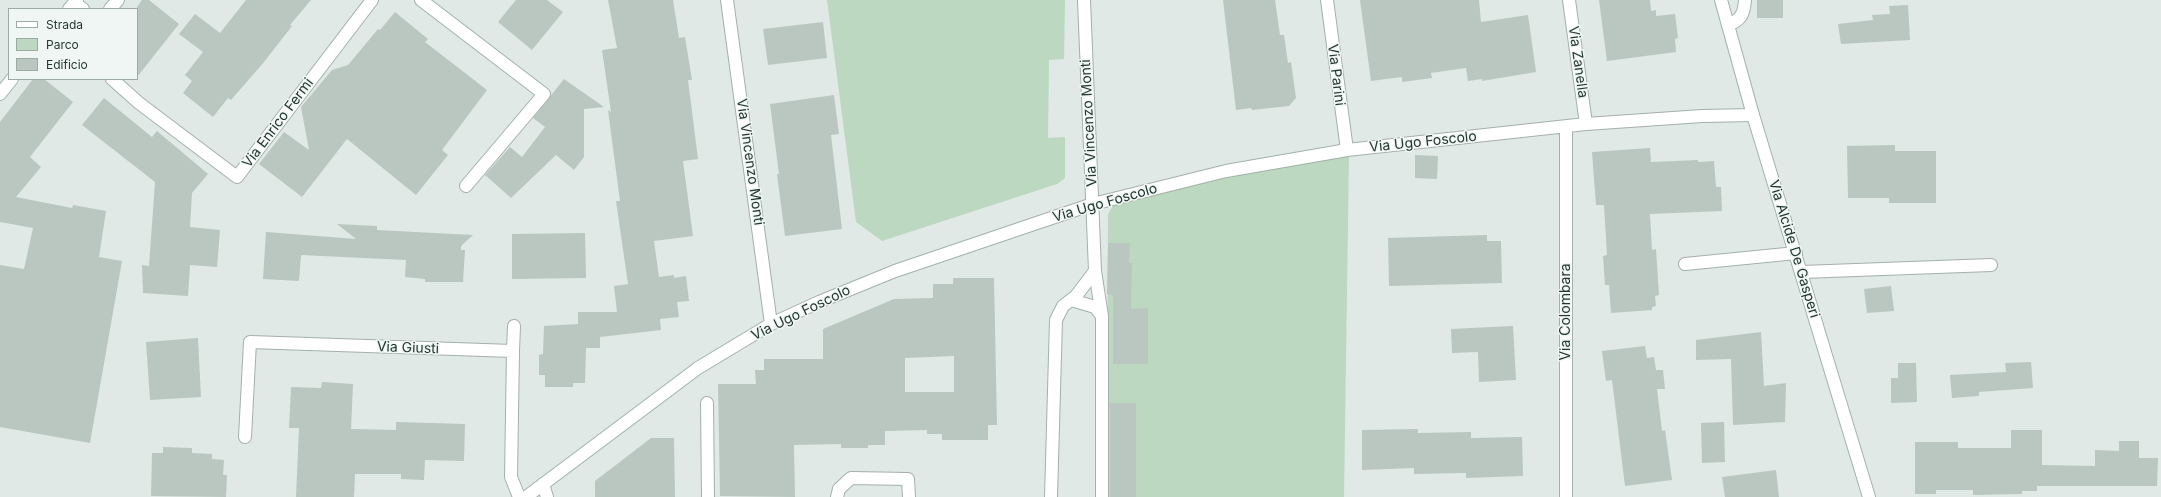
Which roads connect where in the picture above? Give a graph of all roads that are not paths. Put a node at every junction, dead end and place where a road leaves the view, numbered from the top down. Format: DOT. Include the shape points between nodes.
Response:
graph roads {
  1 [pos="118,0"];
  2 [pos="372,0"];
  3 [pos="421,0"];
  4 [pos="728,0"];
  5 [pos="1084,0"];
  6 [pos="1327,0"];
  7 [pos="1569,0"];
  8 [pos="1721,0"];
  9 [pos="1745,0"];
  10 [pos="111,8"];
  11 [pos="1728,25"];
  12 [pos="11,80"];
  13 [pos="113,80"];
  14 [pos="0,94"];
  15 [pos="1753,115"];
  16 [pos="1586,124"];
  17 [pos="1566,126"];
  18 [pos="1347,150"];
  19 [pos="466,186"];
  20 [pos="1093,204"];
  21 [pos="1796,253"];
  22 [pos="1685,264"];
  23 [pos="1991,265"];
  24 [pos="1095,271"];
  25 [pos="1802,272"];
  26 [pos="1071,300"];
  27 [pos="1102,316"];
  28 [pos="771,324"];
  29 [pos="514,326"];
  30 [pos="513,352"];
  31 [pos="707,403"];
  32 [pos="245,437"];
  33 [pos="543,484"];
  34 [pos="519,497"];
  35 [pos="526,497"];
  36 [pos="548,497"];
  37 [pos="708,497"];
  38 [pos="836,497"];
  39 [pos="909,497"];
  40 [pos="1051,497"];
  41 [pos="1102,497"];
  42 [pos="1566,497"];
  43 [pos="1869,497"];
  1 -- 10 [label="street"];
  2 -- 13 [label="street, Via Enrico Fermi" via="237,177"];
  3 -- 19 [label="street" via="544,94"];
  4 -- 28 [label="street, Via Vincenzo Monti"];
  5 -- 20 [label="street, Via Vincenzo Monti"];
  6 -- 18 [label="street, Via Parini"];
  7 -- 16 [label="street, Via Zanella"];
  8 -- 11 [label="street, Via Alcide De Gasperi"];
  9 -- 11 [label="street" via="1744,12 1738,21"];
  11 -- 15 [label="street, Via Alcide De Gasperi"];
  12 -- 14 [label="street"];
  15 -- 16 [label="street, Via Ugo Foscolo"];
  15 -- 21 [label="street, Via Alcide De Gasperi"];
  16 -- 17 [label="street, Via Ugo Foscolo"];
  17 -- 18 [label="street, Via Ugo Foscolo"];
  17 -- 42 [label="street, Via Colombara"];
  18 -- 20 [label="street, Via Ugo Foscolo" via="1226,171"];
  20 -- 24 [label="street, Via Vincenzo Monti"];
  20 -- 28 [label="street, Via Ugo Foscolo" via="895,271"];
  21 -- 22 [label="street"];
  21 -- 25 [label="street, Via Alcide De Gasperi"];
  23 -- 25 [label="street"];
  24 -- 26 [label="street" via="1082,290"];
  24 -- 27 [label="street, Via Vincenzo Monti"];
  25 -- 43 [label="street, Via Alcide De Gasperi"];
  26 -- 27 [label="street" via="1095,307"];
  26 -- 40 [label="street" via="1063,306 1056,320"];
  27 -- 41 [label="street, Via Vincenzo Monti"];
  28 -- 33 [label="street, Via Ugo Foscolo" via="698,368"];
  29 -- 30 [label="street"];
  30 -- 32 [label="street, Via Giusti" via="250,342"];
  30 -- 34 [label="street" via="511,477"];
  31 -- 37 [label="street"];
  33 -- 35 [label="street, Via Ugo Foscolo"];
  33 -- 36 [label="street"];
  38 -- 39 [label="street" via="850,478 908,479"];
}
